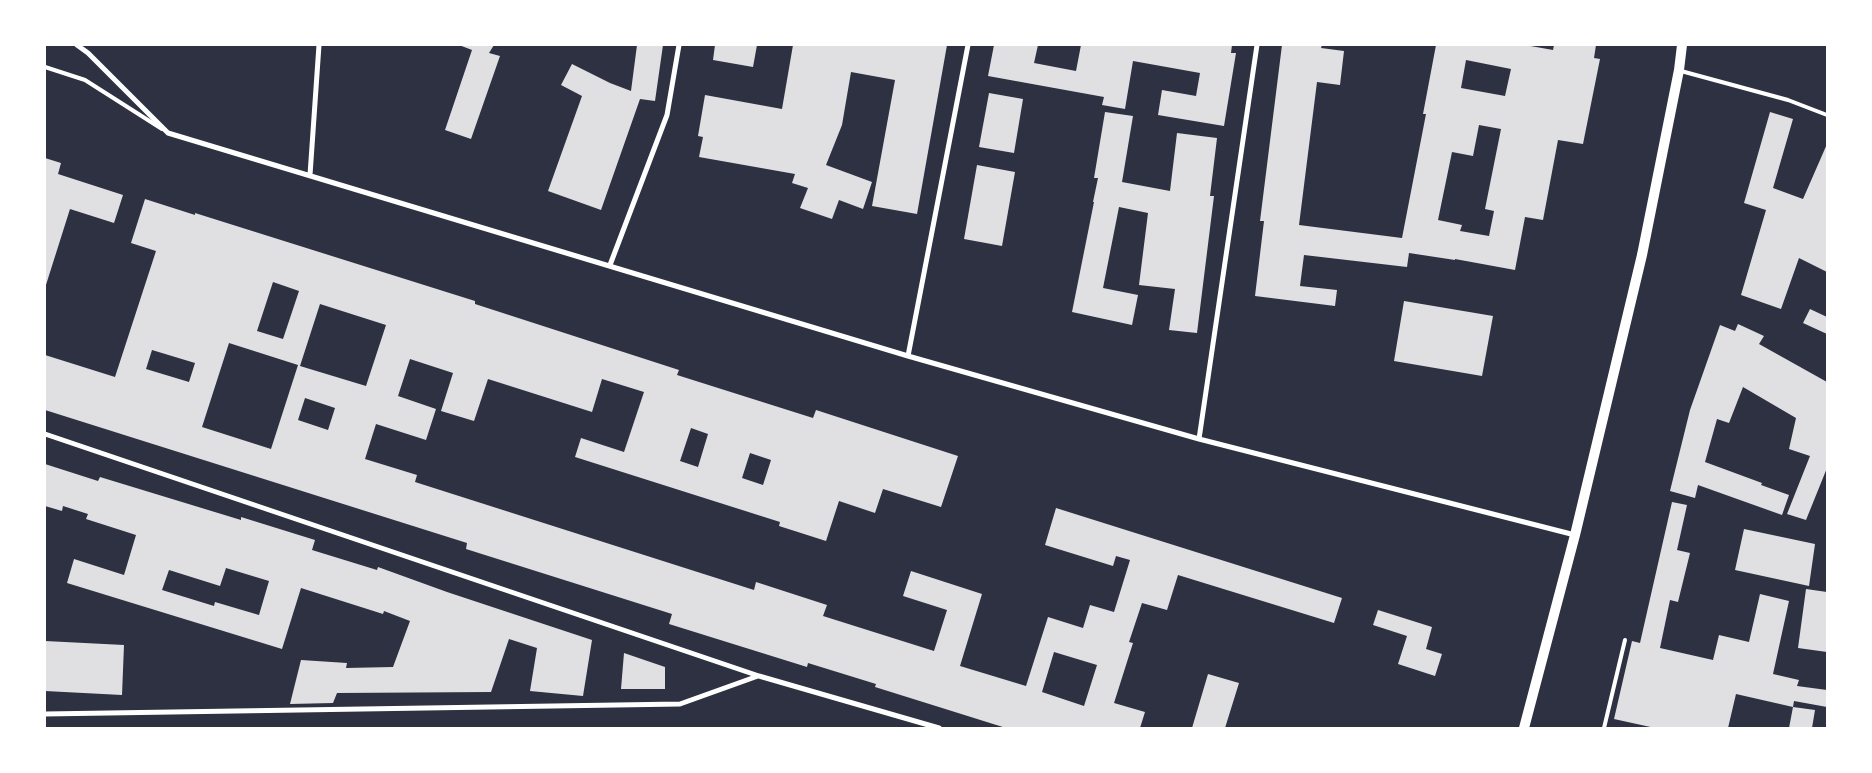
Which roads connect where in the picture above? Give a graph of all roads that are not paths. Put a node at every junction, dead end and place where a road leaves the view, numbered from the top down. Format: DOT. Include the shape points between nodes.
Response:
graph roads {
  1 [pos="77,45"];
  2 [pos="318,45"];
  3 [pos="679,45"];
  4 [pos="968,45"];
  5 [pos="1257,45"];
  6 [pos="1682,45"];
  7 [pos="45,66"];
  8 [pos="1679,70"];
  9 [pos="1827,115"];
  10 [pos="168,133"];
  11 [pos="310,175"];
  12 [pos="610,265"];
  13 [pos="908,356"];
  14 [pos="45,434"];
  15 [pos="1198,439"];
  16 [pos="1575,535"];
  17 [pos="1625,640"];
  18 [pos="759,676"];
  19 [pos="45,714"];
  20 [pos="939,728"];
  21 [pos="1524,728"];
  22 [pos="1604,728"];
  1 -- 10 [label="street"];
  2 -- 11 [label="street"];
  3 -- 12 [label="street" via="667,115"];
  4 -- 13 [label="street"];
  5 -- 15 [label="street"];
  6 -- 8 [label="main road"];
  7 -- 10 [label="lane" via="85,80"];
  8 -- 9 [label="lane" via="1780,97"];
  8 -- 16 [label="main road" via="1642,255"];
  10 -- 11 [label="street"];
  11 -- 12 [label="street"];
  12 -- 13 [label="street"];
  13 -- 15 [label="street"];
  14 -- 18 [label="street"];
  15 -- 16 [label="street"];
  16 -- 21 [label="main road"];
  17 -- 22 [label="lane"];
  18 -- 19 [label="street" via="680,704"];
  18 -- 20 [label="street"];
}
